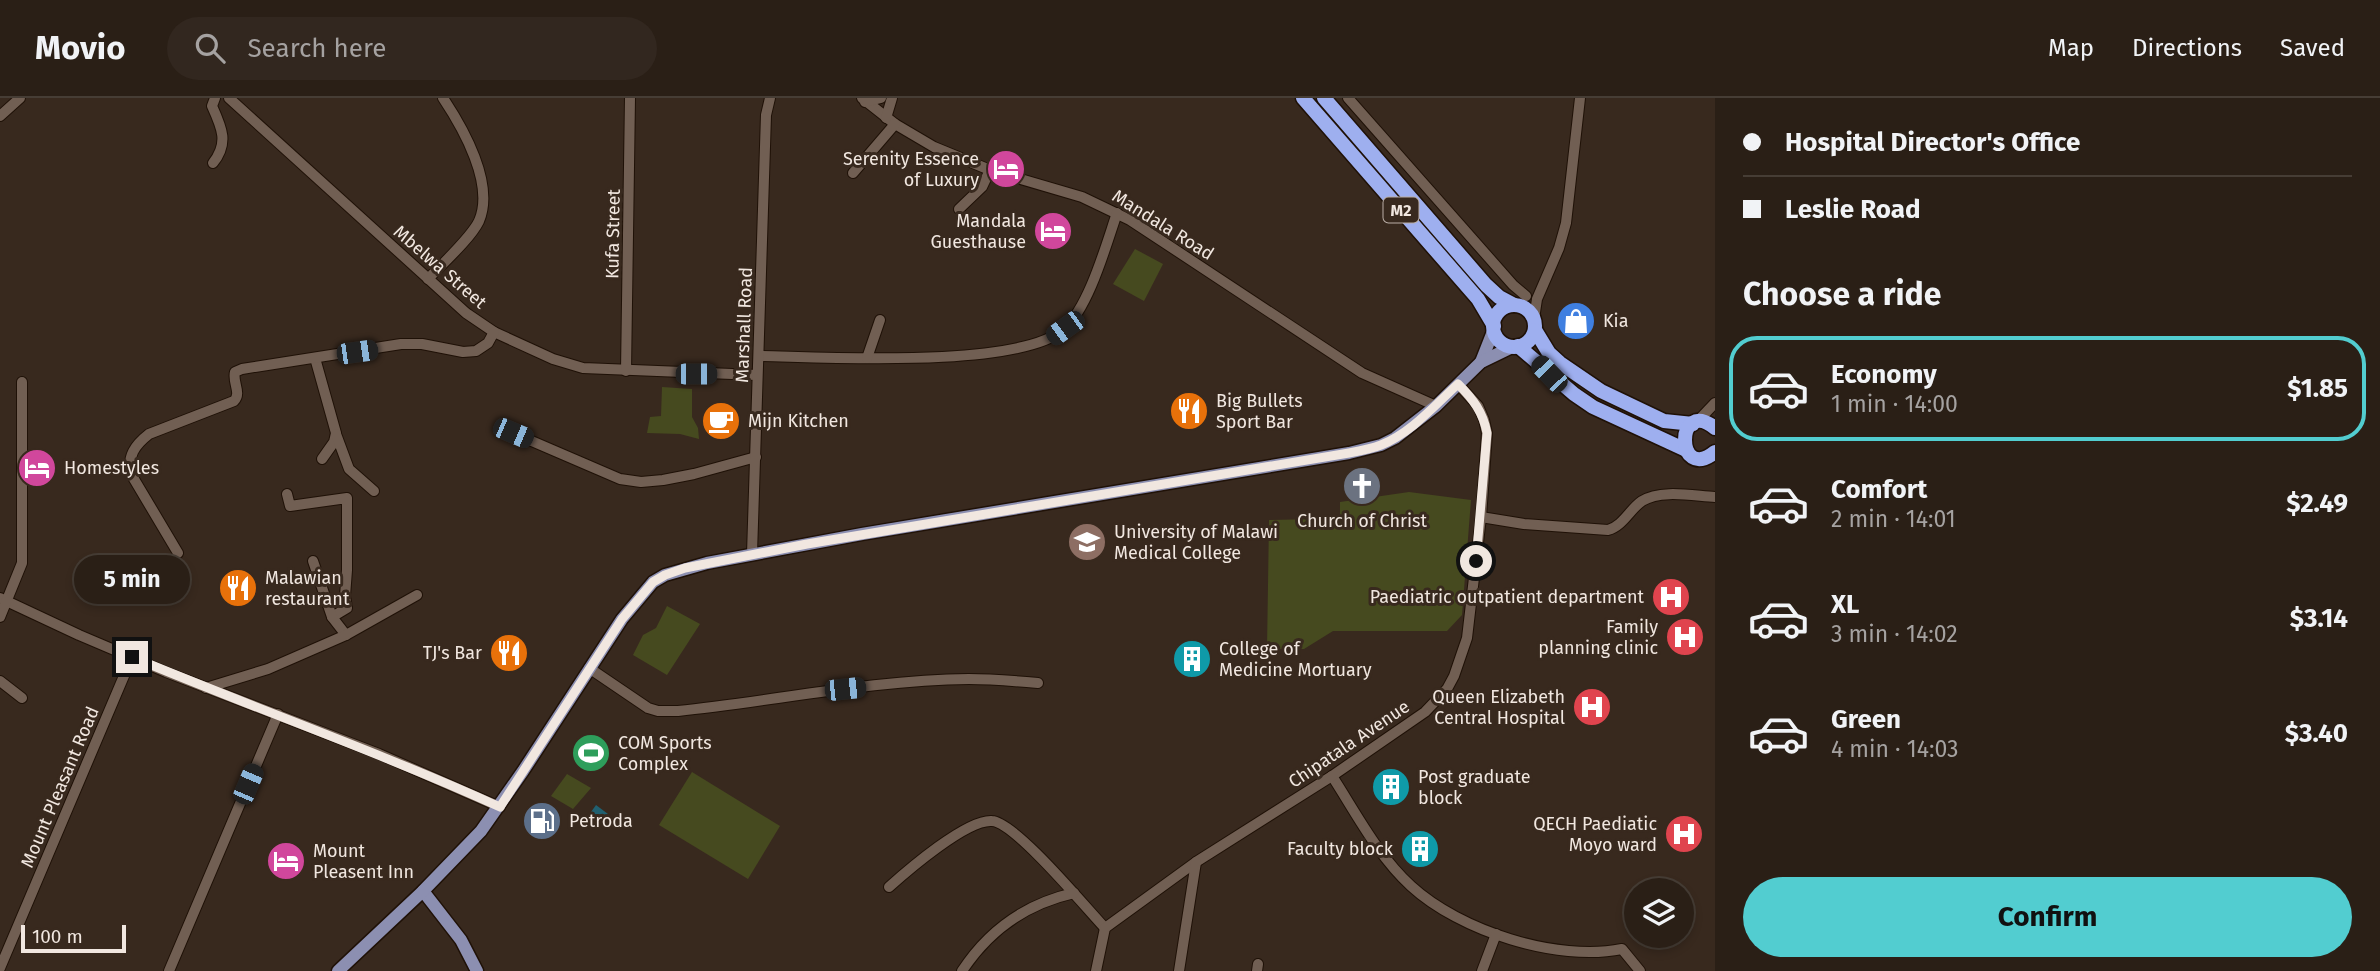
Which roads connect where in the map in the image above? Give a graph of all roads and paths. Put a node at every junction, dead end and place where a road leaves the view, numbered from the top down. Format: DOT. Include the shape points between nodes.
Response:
graph roads {
  1 [pos="20,98"];
  2 [pos="215,98"];
  3 [pos="229,98"];
  4 [pos="443,98"];
  5 [pos="630,98"];
  6 [pos="770,98"];
  7 [pos="881,98"];
  8 [pos="892,98"];
  9 [pos="1303,98"];
  10 [pos="1324,98"];
  11 [pos="1348,98"];
  12 [pos="1580,98"];
  13 [pos="864,100"];
  14 [pos="0,116"];
  15 [pos="890,121"];
  16 [pos="213,163"];
  17 [pos="990,170"];
  18 [pos="853,173"];
  19 [pos="1418,177"];
  20 [pos="1404,190"];
  21 [pos="959,209"];
  22 [pos="1117,214"];
  23 [pos="428,279"];
  24 [pos="1545,280"];
  25 [pos="1519,302"];
  26 [pos="880,320"];
  27 [pos="1534,324"];
  28 [pos="1494,328"];
  29 [pos="494,332"];
  30 [pos="1516,346"];
  31 [pos="759,356"];
  32 [pos="315,358"];
  33 [pos="867,358"];
  34 [pos="1481,362"];
  35 [pos="626,371"];
  36 [pos="758,375"];
  37 [pos="22,382"];
  38 [pos="1458,384"];
  39 [pos="1715,403"];
  40 [pos="1436,406"];
  41 [pos="1695,423"];
  42 [pos="1715,428"];
  43 [pos="336,433"];
  44 [pos="513,433"];
  45 [pos="1686,450"];
  46 [pos="1712,455"];
  47 [pos="756,457"];
  48 [pos="321,459"];
  49 [pos="374,491"];
  50 [pos="287,494"];
  51 [pos="1715,497"];
  52 [pos="1481,517"];
  53 [pos="178,553"];
  54 [pos="752,554"];
  55 [pos="313,561"];
  56 [pos="417,594"];
  57 [pos="3,599"];
  58 [pos="0,617"];
  59 [pos="332,617"];
  60 [pos="346,635"];
  61 [pos="132,657"];
  62 [pos="589,668"];
  63 [pos="0,681"];
  64 [pos="1038,683"];
  65 [pos="205,688"];
  66 [pos="22,698"];
  67 [pos="278,714"];
  68 [pos="1332,776"];
  69 [pos="500,807"];
  70 [pos="1196,862"];
  71 [pos="889,887"];
  72 [pos="423,891"];
  73 [pos="1074,893"];
  74 [pos="1105,928"];
  75 [pos="1496,934"];
  76 [pos="0,968"];
  77 [pos="169,971"];
  78 [pos="338,971"];
  79 [pos="477,971"];
  80 [pos="962,971"];
  81 [pos="1096,971"];
  82 [pos="1179,971"];
  83 [pos="1482,971"];
  84 [pos="1640,971"];
  1 -- 14 [label="street"];
  2 -- 16 [label="street" via="212,106 224,140"];
  3 -- 23 [label="street, Mbelwa Street"];
  4 -- 23 [label="street" via="477,160 483,205 479,222"];
  5 -- 35 [label="street, Kufa Street"];
  6 -- 31 [label="street, Marshall Road"];
  7 -- 13 [label="street"];
  8 -- 15 [label="street"];
  9 -- 28 [label="highway, M2" via="1473,293"];
  10 -- 20 [label="highway, M2"];
  11 -- 19 [label="street"];
  12 -- 24 [label="street" via="1566,223"];
  13 -- 15 [label="street, Mandala Road"];
  15 -- 17 [label="street, Mandala Road" via="933,147"];
  15 -- 18 [label="street"];
  17 -- 21 [label="street" via="982,187"];
  17 -- 22 [label="street, Mandala Road" via="1082,197"];
  19 -- 20 [label="street"];
  19 -- 25 [label="street" via="1513,285"];
  20 -- 25 [label="highway, M2" via="1486,285 1499,297"];
  22 -- 33 [label="street" via="1077,314 1051,339 944,357"];
  22 -- 40 [label="street, Mandala Road" via="1362,373"];
  23 -- 29 [label="street, Mbelwa Street"];
  24 -- 25 [label="street"];
  24 -- 27 [label="street"];
  25 -- 27 [label="highway, M2"];
  25 -- 28 [label="highway" via="1497,314"];
  26 -- 33 [label="street"];
  27 -- 30 [label="highway" via="1525,343"];
  27 -- 41 [label="highway, M2" via="1549,353 1583,380 1664,421"];
  28 -- 30 [label="highway, M2" via="1499,339"];
  28 -- 34 [label="main road"];
  29 -- 32 [label="street" via="476,351 401,344"];
  29 -- 35 [label="street, Mbelwa Street" via="569,365"];
  30 -- 34 [label="main road"];
  30 -- 45 [label="highway, M2" via="1593,407"];
  31 -- 33 [label="street"];
  31 -- 36 [label="street, Marshall Road"];
  32 -- 43 [label="street"];
  32 -- 53 [label="street" via="235,372 238,394 234,401 149,434 135,447 130,456 131,474"];
  34 -- 38 [label="main road"];
  35 -- 36 [label="street, Mbelwa Street"];
  36 -- 47 [label="street, Marshall Road"];
  37 -- 57 [label="street" via="22,563"];
  38 -- 40 [label="main road"];
  38 -- 52 [label="street, Chipatala Avenue" via="1485,419"];
  39 -- 41 [label="street"];
  40 -- 54 [label="main road" via="1395,438 1349,453"];
  41 -- 42 [label="highway, M2"];
  41 -- 45 [label="highway" via="1685,432"];
  43 -- 48 [label="street"];
  43 -- 49 [label="street" via="349,469"];
  44 -- 47 [label="street" via="620,479 641,482"];
  45 -- 46 [label="highway, M2" via="1695,457"];
  47 -- 54 [label="street, Marshall Road"];
  50 -- 59 [label="street" via="290,506 347,498 347,608"];
  51 -- 52 [label="street" via="1650,498 1608,530"];
  52 -- 68 [label="street, Chipatala Avenue" via="1467,638 1447,689 1412,723"];
  54 -- 62 [label="main road" via="685,568 653,582"];
  55 -- 59 [label="street"];
  56 -- 60 [label="street"];
  57 -- 58 [label="street"];
  57 -- 61 [label="street"];
  59 -- 60 [label="street"];
  60 -- 65 [label="street" via="268,669"];
  61 -- 65 [label="street"];
  61 -- 76 [label="street, Mount Pleasant Road"];
  62 -- 64 [label="street" via="658,711 939,681"];
  62 -- 69 [label="main road"];
  63 -- 66 [label="street"];
  65 -- 67 [label="street"];
  67 -- 69 [label="street"];
  67 -- 77 [label="street"];
  68 -- 70 [label="street, Chipatala Avenue"];
  68 -- 75 [label="street" via="1377,845 1411,886 1440,907"];
  69 -- 72 [label="main road"];
  70 -- 74 [label="street, Chipatala Avenue"];
  70 -- 82 [label="street"];
  71 -- 73 [label="street" via="951,839 979,823 996,821"];
  72 -- 78 [label="main road"];
  72 -- 79 [label="main road" via="461,940"];
  73 -- 74 [label="street"];
  73 -- 80 [label="street" via="1008,921 981,944"];
  74 -- 81 [label="street"];
  75 -- 83 [label="street"];
  75 -- 84 [label="street" via="1563,950 1622,949"];
}
